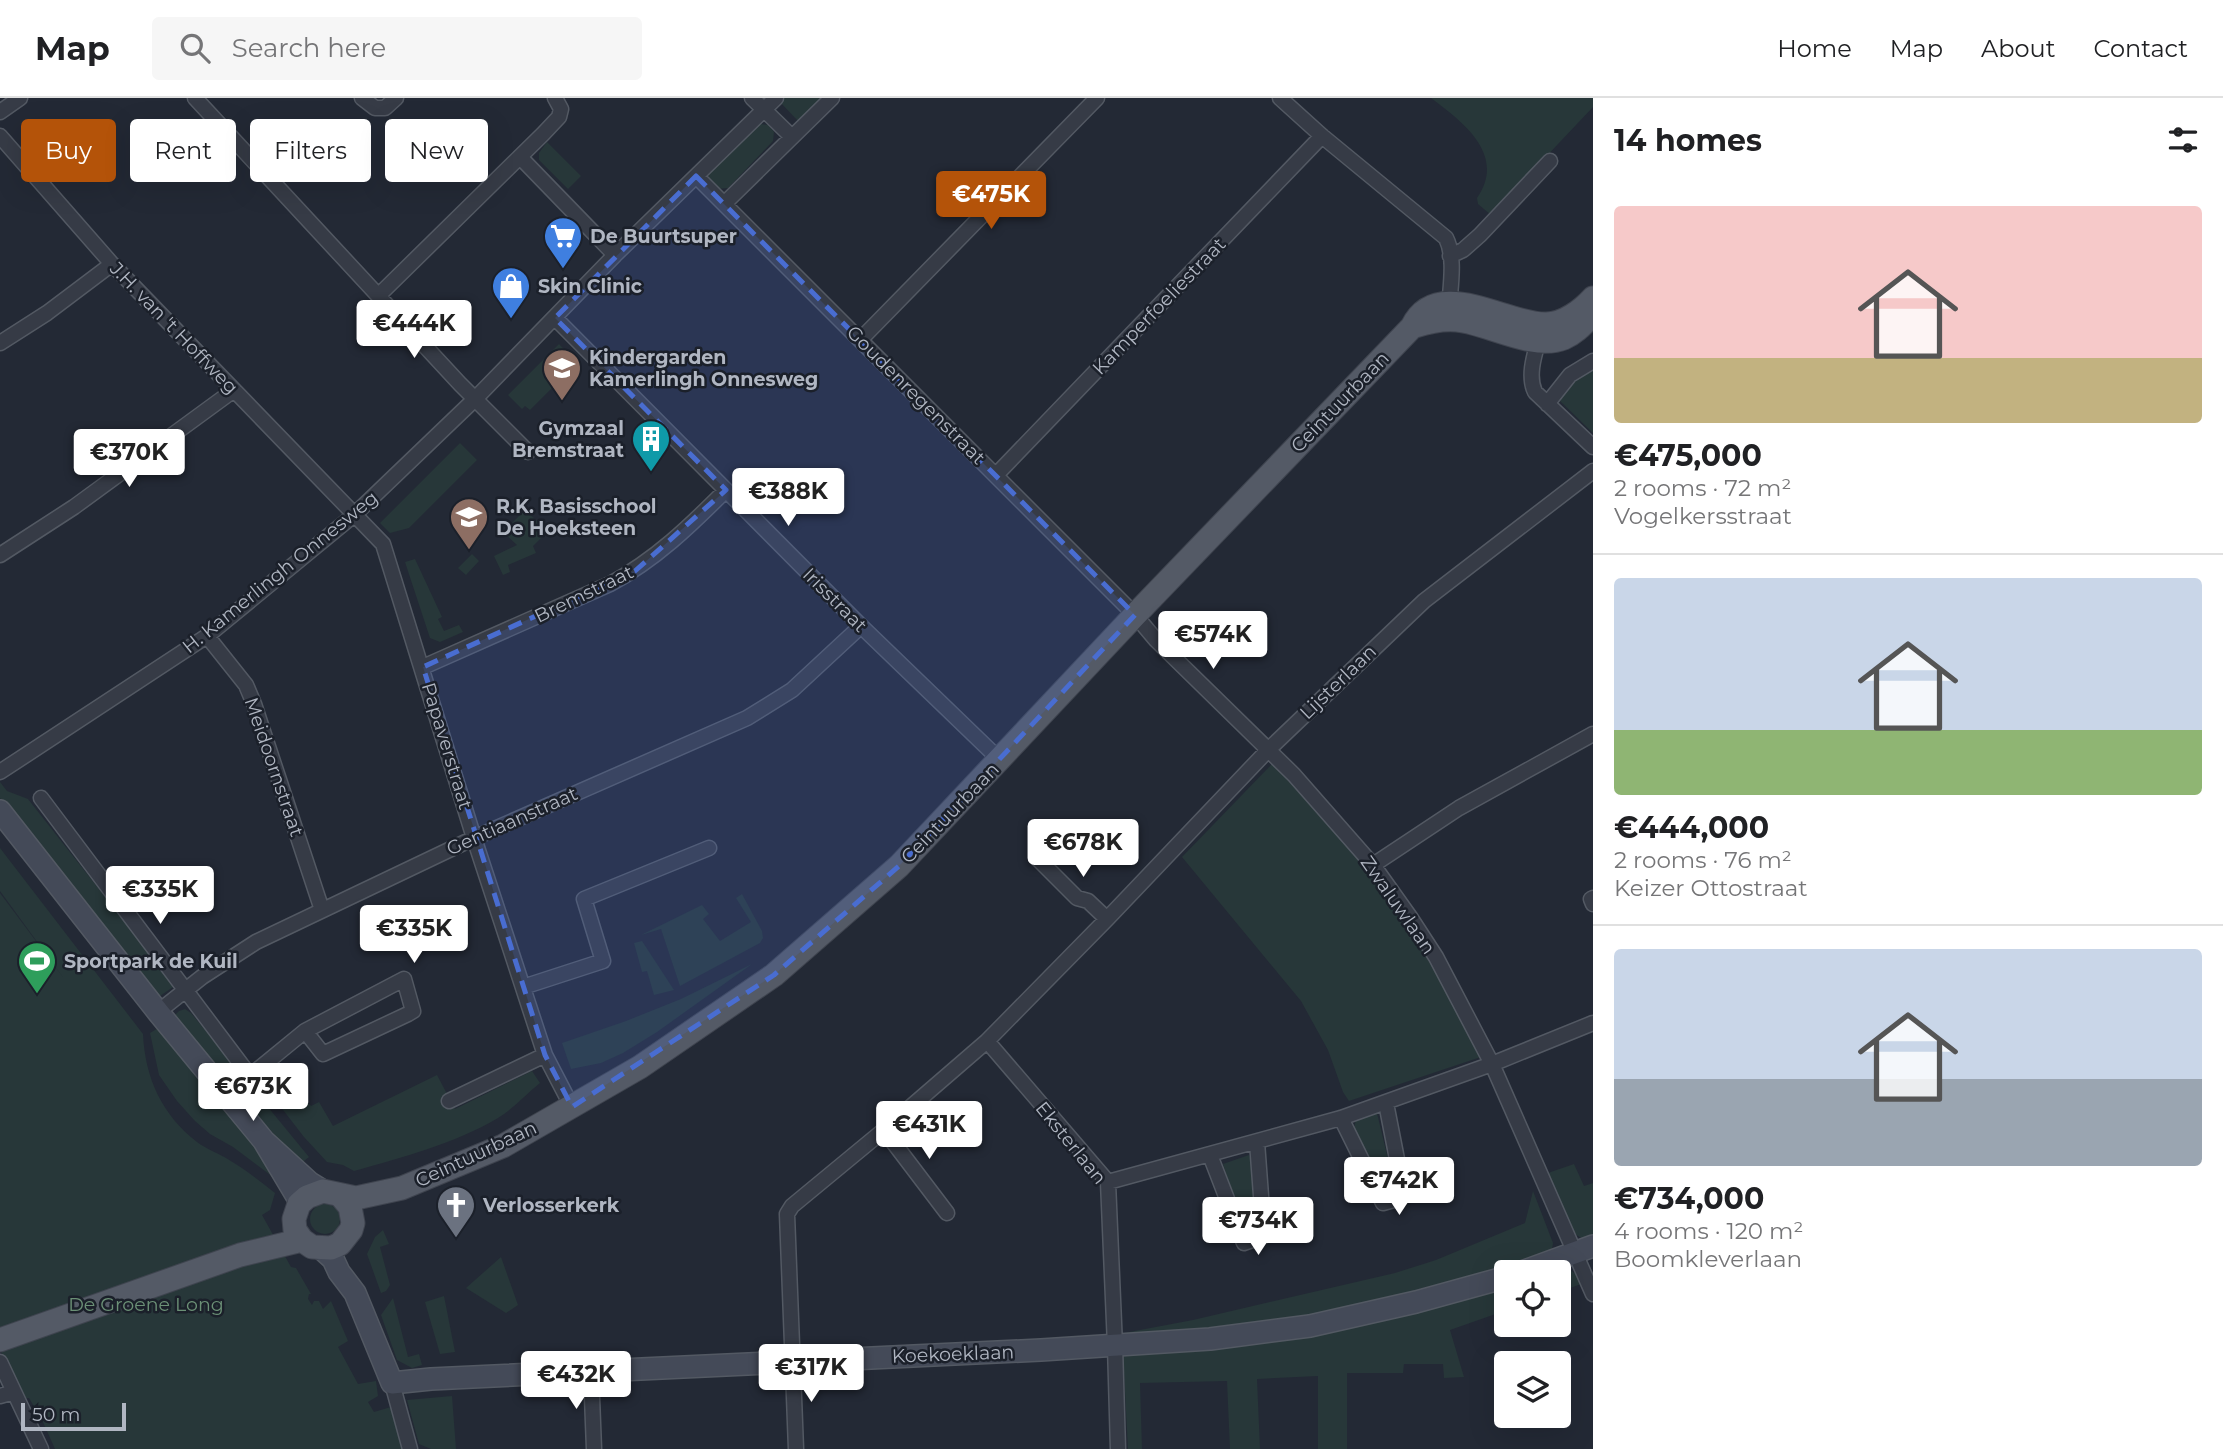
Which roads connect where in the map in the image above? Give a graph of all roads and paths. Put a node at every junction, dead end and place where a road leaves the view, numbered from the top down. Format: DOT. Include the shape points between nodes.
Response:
graph roads {
  1 [pos="20,98"];
  2 [pos="195,98"];
  3 [pos="362,98"];
  4 [pos="396,98"];
  5 [pos="555,98"];
  6 [pos="752,98"];
  7 [pos="776,98"];
  8 [pos="832,98"];
  9 [pos="1097,98"];
  10 [pos="1280,98"];
  11 [pos="764,110"];
  12 [pos="0,112"];
  13 [pos="0,136"];
  14 [pos="1322,136"];
  15 [pos="792,137"];
  16 [pos="520,157"];
  17 [pos="1550,161"];
  18 [pos="696,176"];
  19 [pos="725,203"];
  20 [pos="615,256"];
  21 [pos="1450,256"];
  22 [pos="112,264"];
  23 [pos="379,295"];
  24 [pos="1593,298"];
  25 [pos="1449,311"];
  26 [pos="1593,314"];
  27 [pos="555,318"];
  28 [pos="1540,333"];
  29 [pos="860,339"];
  30 [pos="0,343"];
  31 [pos="1593,361"];
  32 [pos="234,390"];
  33 [pos="475,400"];
  34 [pos="1547,404"];
  35 [pos="1593,447"];
  36 [pos="528,452"];
  37 [pos="1593,471"];
  38 [pos="996,475"];
  39 [pos="726,490"];
  40 [pos="354,515"];
  41 [pos="0,555"];
  42 [pos="1135,615"];
  43 [pos="860,626"];
  44 [pos="207,636"];
  45 [pos="423,667"];
  46 [pos="1593,734"];
  47 [pos="1268,750"];
  48 [pos="1000,760"];
  49 [pos="0,772"];
  50 [pos="41,799"];
  51 [pos="0,811"];
  52 [pos="474,838"];
  53 [pos="709,848"];
  54 [pos="1038,859"];
  55 [pos="1373,865"];
  56 [pos="1593,898"];
  57 [pos="1593,904"];
  58 [pos="322,909"];
  59 [pos="1107,919"];
  60 [pos="523,987"];
  61 [pos="186,989"];
  62 [pos="158,1012"];
  63 [pos="1593,1023"];
  64 [pos="305,1031"];
  65 [pos="987,1041"];
  66 [pos="545,1055"];
  67 [pos="1492,1063"];
  68 [pos="449,1101"];
  69 [pos="1386,1103"];
  70 [pos="572,1107"];
  71 [pos="1341,1118"];
  72 [pos="884,1130"];
  73 [pos="264,1141"];
  74 [pos="1257,1142"];
  75 [pos="1210,1155"];
  76 [pos="1108,1182"];
  77 [pos="402,1188"];
  78 [pos="332,1193"];
  79 [pos="947,1213"];
  80 [pos="304,1228"];
  81 [pos="350,1230"];
  82 [pos="1583,1250"];
  83 [pos="1555,1260"];
  84 [pos="1494,1281"];
  85 [pos="355,1293"];
  86 [pos="1593,1294"];
  87 [pos="0,1340"];
  88 [pos="1115,1346"];
  89 [pos="792,1361"];
  90 [pos="0,1362"];
  91 [pos="591,1371"];
  92 [pos="392,1383"];
  93 [pos="7,1394"];
  94 [pos="41,1449"];
  95 [pos="410,1449"];
  96 [pos="594,1449"];
  97 [pos="796,1449"];
  98 [pos="1118,1449"];
  1 -- 12 [label="street"];
  2 -- 23 [label="street"];
  3 -- 4 [label="street" via="375,108 385,108"];
  5 -- 16 [label="street" via="561,109 558,117"];
  6 -- 11 [label="street"];
  7 -- 11 [label="street, H. Kamerlingh Onnesweg"];
  8 -- 15 [label="street"];
  9 -- 29 [label="street"];
  10 -- 14 [label="street"];
  11 -- 15 [label="street"];
  11 -- 18 [label="street, H. Kamerlingh Onnesweg"];
  13 -- 22 [label="street, J.H. van 't Hoffweg"];
  14 -- 21 [label="street" via="1446,238"];
  14 -- 38 [label="street, Kamperfoeliestraat"];
  15 -- 19 [label="street"];
  16 -- 20 [label="street"];
  16 -- 23 [label="street"];
  17 -- 21 [label="street" via="1480,235"];
  18 -- 19 [label="street, Goudenregenstraat"];
  18 -- 20 [label="street, H. Kamerlingh Onnesweg"];
  19 -- 29 [label="street, Goudenregenstraat"];
  20 -- 27 [label="street, H. Kamerlingh Onnesweg"];
  21 -- 25 [label="street"];
  22 -- 30 [label="street"];
  22 -- 32 [label="street, J.H. van 't Hoffweg"];
  23 -- 33 [label="street"];
  24 -- 28 [label="main road"];
  25 -- 28 [label="main road, Ceintuurbaan" via="1464,321"];
  25 -- 42 [label="main road, Ceintuurbaan" via="1412,327"];
  26 -- 28 [label="main road, Ceintuurbaan" via="1573,334 1555,341"];
  27 -- 33 [label="street, H. Kamerlingh Onnesweg"];
  27 -- 39 [label="street, Irisstraat"];
  28 -- 34 [label="street" via="1531,383"];
  29 -- 38 [label="street, Goudenregenstraat"];
  31 -- 34 [label="street" via="1570,375"];
  32 -- 40 [label="street, J.H. van 't Hoffweg"];
  32 -- 41 [label="street"];
  33 -- 36 [label="street"];
  33 -- 40 [label="street, H. Kamerlingh Onnesweg"];
  34 -- 35 [label="street"];
  37 -- 47 [label="street, Lijsterlaan" via="1424,601"];
  38 -- 42 [label="street, Goudenregenstraat"];
  39 -- 43 [label="street, Irisstraat"];
  39 -- 45 [label="street, Bremstraat" via="677,539 635,570"];
  40 -- 44 [label="street, H. Kamerlingh Onnesweg"];
  40 -- 45 [label="street, Papaverstraat" via="383,544"];
  42 -- 47 [label="street, Zwaluwlaan"];
  42 -- 48 [label="main road, Ceintuurbaan"];
  43 -- 48 [label="street, Irisstraat"];
  43 -- 52 [label="street, Gentiaanstraat" via="792,690 747,718"];
  44 -- 49 [label="street, H. Kamerlingh Onnesweg"];
  44 -- 58 [label="street, Meidoornstraat" via="246,685"];
  45 -- 52 [label="street, Papaverstraat"];
  46 -- 55 [label="street" via="1459,808"];
  47 -- 55 [label="street, Zwaluwlaan"];
  47 -- 59 [label="street, Lijsterlaan"];
  48 -- 70 [label="main road, Ceintuurbaan" via="899,866 774,975 640,1067"];
  50 -- 61 [label="street"];
  51 -- 62 [label="street"];
  52 -- 58 [label="street, Gentiaanstraat"];
  52 -- 60 [label="street, Papaverstraat"];
  53 -- 60 [label="street" via="584,899 603,961"];
  54 -- 59 [label="street" via="1077,898 1088,901"];
  55 -- 67 [label="street, Zwaluwlaan" via="1436,957"];
  56 -- 57 [label="street"];
  58 -- 61 [label="street, Gentiaanstraat" via="256,942"];
  59 -- 65 [label="street, Lijsterlaan"];
  60 -- 66 [label="street, Papaverstraat"];
  61 -- 62 [label="street, Gentiaanstraat"];
  61 -- 64 [label="street" via="250,1076"];
  62 -- 73 [label="street"];
  63 -- 67 [label="street"];
  64 -- 64 [label="street" via="323,1054 408,1014 413,1011 404,979"];
  65 -- 72 [label="street, Lijsterlaan"];
  65 -- 76 [label="street, Eksterlaan"];
  66 -- 68 [label="street"];
  66 -- 70 [label="street, Papaverstraat"];
  67 -- 69 [label="street"];
  67 -- 82 [label="street, Zwaluwlaan"];
  69 -- 71 [label="street"];
  69 -- 71 [label="street" via="1401,1198 1383,1203"];
  70 -- 77 [label="main road, Ceintuurbaan" via="503,1146"];
  71 -- 74 [label="street"];
  72 -- 79 [label="street"];
  72 -- 89 [label="street, Lijsterlaan" via="787,1214"];
  73 -- 78 [label="street" via="310,1184"];
  73 -- 80 [label="street" via="298,1198"];
  74 -- 75 [label="street"];
  74 -- 75 [label="street" via="1265,1236 1244,1243"];
  75 -- 76 [label="street"];
  76 -- 88 [label="street, Eksterlaan"];
  77 -- 78 [label="main road, Ceintuurbaan" via="356,1198"];
  77 -- 81 [label="main road, Ceintuurbaan" via="363,1214"];
  78 -- 80 [label="main road" via="307,1196"];
  78 -- 81 [label="main road" via="350,1207"];
  80 -- 81 [label="main road" via="331,1248"];
  80 -- 85 [label="street"];
  80 -- 87 [label="main road" via="285,1227 240,1255"];
  81 -- 85 [label="street" via="346,1249"];
  82 -- 83 [label="street"];
  82 -- 86 [label="street, Zwaluwlaan"];
  84 -- 88 [label="street, Koekoeklaan" via="1310,1326"];
  85 -- 92 [label="street"];
  88 -- 89 [label="street, Koekoeklaan"];
  88 -- 98 [label="street, Eksterlaan"];
  89 -- 91 [label="street, Koekoeklaan"];
  89 -- 97 [label="street"];
  90 -- 93 [label="street"];
  91 -- 92 [label="street, Koekoeklaan"];
  91 -- 96 [label="street"];
  92 -- 95 [label="street"];
  93 -- 94 [label="street"];
}
